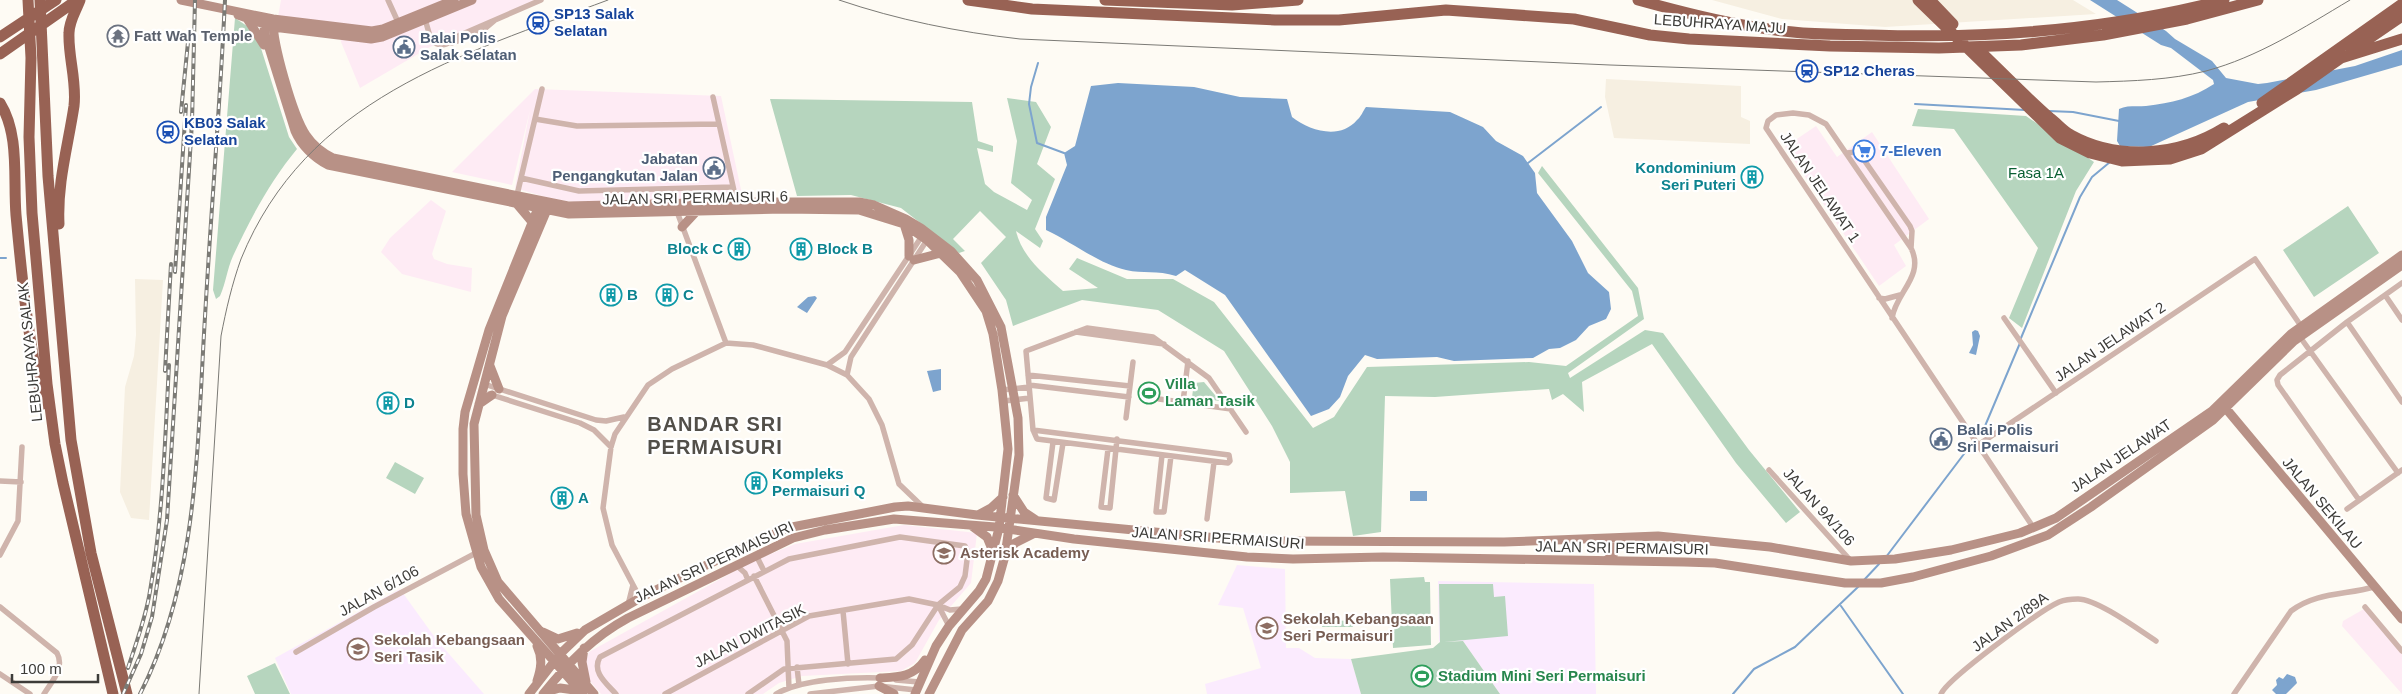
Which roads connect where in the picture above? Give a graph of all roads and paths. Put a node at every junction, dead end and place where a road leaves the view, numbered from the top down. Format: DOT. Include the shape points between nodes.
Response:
graph roads {
  1 [pos="28,0"];
  2 [pos="40,0"];
  3 [pos="56,0"];
  4 [pos="79,0"];
  5 [pos="182,0"];
  6 [pos="388,0"];
  7 [pos="454,0"];
  8 [pos="472,0"];
  9 [pos="542,0"];
  10 [pos="968,0"];
  11 [pos="1105,0"];
  12 [pos="1298,0"];
  13 [pos="1638,0"];
  14 [pos="1918,0"];
  15 [pos="1930,0"];
  16 [pos="2224,0"];
  17 [pos="2258,0"];
  18 [pos="2402,4"];
  19 [pos="234,12"];
  20 [pos="2185,15"];
  21 [pos="2402,16"];
  22 [pos="425,19"];
  23 [pos="248,20"];
  24 [pos="262,21"];
  25 [pos="398,22"];
  26 [pos="273,23"];
  27 [pos="300,31"];
  28 [pos="2100,31"];
  29 [pos="0,37"];
  30 [pos="2402,39"];
  31 [pos="0,54"];
  32 [pos="274,55"];
  33 [pos="2341,58"];
  34 [pos="542,89"];
  35 [pos="713,96"];
  36 [pos="0,103"];
  37 [pos="535,119"];
  38 [pos="719,124"];
  39 [pos="1847,153"];
  40 [pos="521,178"];
  41 [pos="733,188"];
  42 [pos="516,199"];
  43 [pos="544,205"];
  44 [pos="738,206"];
  45 [pos="675,208"];
  46 [pos="695,213"];
  47 [pos="569,214"];
  48 [pos="533,223"];
  49 [pos="904,224"];
  50 [pos="682,227"];
  51 [pos="539,231"];
  52 [pos="926,235"];
  53 [pos="1911,248"];
  54 [pos="941,253"];
  55 [pos="2402,254"];
  56 [pos="911,258"];
  57 [pos="2402,265"];
  58 [pos="2402,283"];
  59 [pos="1900,295"];
  60 [pos="2385,295"];
  61 [pos="1879,298"];
  62 [pos="58,312"];
  63 [pos="1892,318"];
  64 [pos="2004,318"];
  65 [pos="2402,320"];
  66 [pos="2347,322"];
  67 [pos="2300,326"];
  68 [pos="2300,337"];
  69 [pos="726,343"];
  70 [pos="2310,350"];
  71 [pos="1188,361"];
  72 [pos="1133,362"];
  73 [pos="827,365"];
  74 [pos="490,366"];
  75 [pos="477,374"];
  76 [pos="847,375"];
  77 [pos="1028,375"];
  78 [pos="1030,386"];
  79 [pos="1130,386"];
  80 [pos="482,388"];
  81 [pos="1018,388"];
  82 [pos="1002,390"];
  83 [pos="496,392"];
  84 [pos="2056,393"];
  85 [pos="471,395"];
  86 [pos="1129,397"];
  87 [pos="1030,398"];
  88 [pos="1019,399"];
  89 [pos="1159,399"];
  90 [pos="1004,401"];
  91 [pos="1183,402"];
  92 [pos="2402,402"];
  93 [pos="479,404"];
  94 [pos="2224,406"];
  95 [pos="1231,409"];
  96 [pos="624,417"];
  97 [pos="1126,418"];
  98 [pos="1033,430"];
  99 [pos="1246,432"];
  100 [pos="1117,439"];
  101 [pos="1053,442"];
  102 [pos="1063,443"];
  103 [pos="55,444"];
  104 [pos="1978,445"];
  105 [pos="22,447"];
  106 [pos="610,447"];
  107 [pos="1108,449"];
  108 [pos="1116,450"];
  109 [pos="462,453"];
  110 [pos="473,454"];
  111 [pos="1162,455"];
  112 [pos="1171,456"];
  113 [pos="1214,462"];
  114 [pos="1769,470"];
  115 [pos="2400,472"];
  116 [pos="0,481"];
  117 [pos="21,482"];
  118 [pos="1014,495"];
  119 [pos="1003,496"];
  120 [pos="2359,500"];
  121 [pos="925,508"];
  122 [pos="2347,509"];
  123 [pos="977,515"];
  124 [pos="1006,518"];
  125 [pos="1207,519"];
  126 [pos="1036,520"];
  127 [pos="971,525"];
  128 [pos="2033,527"];
  129 [pos="1004,529"];
  130 [pos="2054,532"];
  131 [pos="1033,534"];
  132 [pos="1607,539"];
  133 [pos="1377,541"];
  134 [pos="2026,544"];
  135 [pos="1951,550"];
  136 [pos="759,553"];
  137 [pos="476,554"];
  138 [pos="994,554"];
  139 [pos="0,556"];
  140 [pos="1005,556"];
  141 [pos="1383,557"];
  142 [pos="1607,560"];
  143 [pos="1851,561"];
  144 [pos="736,565"];
  145 [pos="1955,565"];
  146 [pos="764,571"];
  147 [pos="754,576"];
  148 [pos="748,580"];
  149 [pos="696,584"];
  150 [pos="633,585"];
  151 [pos="2374,587"];
  152 [pos="502,596"];
  153 [pos="640,598"];
  154 [pos="628,605"];
  155 [pos="938,605"];
  156 [pos="0,607"];
  157 [pos="966,607"];
  158 [pos="2364,607"];
  159 [pos="844,611"];
  160 [pos="2402,619"];
  161 [pos="949,626"];
  162 [pos="585,630"];
  163 [pos="783,630"];
  164 [pos="535,633"];
  165 [pos="2156,640"];
  166 [pos="936,646"];
  167 [pos="584,648"];
  168 [pos="2402,651"];
  169 [pos="296,652"];
  170 [pos="557,658"];
  171 [pos="848,664"];
  172 [pos="566,667"];
  173 [pos="797,667"];
  174 [pos="787,669"];
  175 [pos="0,674"];
  176 [pos="879,682"];
  177 [pos="537,684"];
  178 [pos="800,685"];
  179 [pos="790,688"];
  180 [pos="584,690"];
  181 [pos="921,690"];
  182 [pos="544,693"];
  183 [pos="779,693"];
  184 [pos="30,694"];
  185 [pos="44,694"];
  186 [pos="113,694"];
  187 [pos="127,694"];
  188 [pos="529,694"];
  189 [pos="594,694"];
  190 [pos="616,694"];
  191 [pos="665,694"];
  192 [pos="748,694"];
  193 [pos="810,694"];
  194 [pos="894,694"];
  195 [pos="1941,694"];
  196 [pos="2234,694"];
  1 -- 103 [label="highway, LEBUHRAYA SALAK" via="32,213 40,321"];
  2 -- 62 [label="highway, LEBUHRAYA SALAK" via="44,113"];
  3 -- 29 [label="highway"];
  4 -- 31 [label="highway"];
  4 -- 62 [label="highway" via="69,32 75,86 59,188 61,276"];
  5 -- 19 [label="street"];
  6 -- 25 [label="street"];
  7 -- 25 [label="street"];
  8 -- 22 [label="street"];
  9 -- 22 [label="street" via="458,36 450,44 439,45 431,40"];
  10 -- 28 [label="highway, LEBUHRAYA MAJU" via="1032,8 1275,20 1339,20 1446,10 1574,19 1650,35 1689,39 1830,46 2007,46"];
  11 -- 12 [label="highway" via="1232,5"];
  13 -- 28 [label="highway, LEBUHRAYA MAJU" via="1704,18 1794,32 1941,38"];
  14 -- 33 [label="highway" via="2060,138 2090,153 2122,161 2170,159 2201,149"];
  15 -- 18 [label="highway" via="2034,104 2070,134 2103,148 2129,153 2186,146 2220,130"];
  16 -- 20 [label="highway, LEBUHRAYA MAJU"];
  17 -- 20 [label="highway, LEBUHRAYA MAJU"];
  19 -- 23 [label="street"];
  19 -- 24 [label="street"];
  20 -- 28 [label="highway, LEBUHRAYA MAJU"];
  21 -- 33 [label="highway"];
  22 -- 27 [label="street" via="371,39"];
  23 -- 24 [label="street"];
  23 -- 32 [label="street"];
  24 -- 26 [label="street"];
  24 -- 32 [label="street, JALAN SRI PERMAISURI 6"];
  25 -- 26 [label="street" via="372,31"];
  26 -- 27 [label="street"];
  26 -- 32 [label="street, JALAN SRI PERMAISURI 6"];
  27 -- 32 [label="street" via="282,38"];
  30 -- 33 [label="highway"];
  32 -- 42 [label="street, JALAN SRI PERMAISURI 6" via="305,140 323,157"];
  34 -- 37 [label="street"];
  35 -- 38 [label="street"];
  36 -- 103 [label="highway" via="9,123 14,150 16,212 29,333 38,383"];
  37 -- 38 [label="street" via="577,126"];
  37 -- 40 [label="street"];
  38 -- 41 [label="street"];
  39 -- 53 [label="street, JALAN JELAWAT 1"];
  39 -- 53 [label="street, JALAN JELAWAT 1" via="1856,152 1862,156 1910,226"];
  39 -- 61 [label="street, JALAN JELAWAT 1" via="1826,124 1809,115 1800,112 1776,115 1766,125"];
  40 -- 41 [label="street" via="579,191"];
  40 -- 42 [label="street"];
  41 -- 44 [label="street"];
  42 -- 43 [label="street, JALAN SRI PERMAISURI 6"];
  42 -- 48 [label="street"];
  43 -- 45 [label="street, JALAN SRI PERMAISURI 6"];
  43 -- 47 [label="street, JALAN SRI PERMAISURI 6"];
  43 -- 48 [label="street"];
  43 -- 51 [label="street"];
  44 -- 45 [label="street, JALAN SRI PERMAISURI 6"];
  44 -- 46 [label="street, JALAN SRI PERMAISURI 6"];
  44 -- 49 [label="street, JALAN SRI PERMAISURI 6" via="850,209"];
  44 -- 52 [label="street, JALAN SRI PERMAISURI 6" via="859,202 888,210"];
  45 -- 46 [label="street, JALAN SRI PERMAISURI 6"];
  45 -- 47 [label="street, JALAN SRI PERMAISURI 6"];
  45 -- 50 [label="street"];
  46 -- 50 [label="street"];
  47 -- 51 [label="street" via="551,218"];
  48 -- 75 [label="street" via="489,330"];
  49 -- 52 [label="street, JALAN SRI PERMAISURI 6"];
  49 -- 56 [label="street"];
  50 -- 69 [label="street"];
  51 -- 74 [label="street" via="502,316"];
  52 -- 54 [label="street, JALAN SRI PERMAISURI 6"];
  52 -- 56 [label="street"];
  52 -- 81 [label="street, JALAN SRI PERMAISURI 6" via="967,266 992,306 1001,326"];
  53 -- 59 [label="street, JALAN JELAWAT 1" via="1915,259 1914,273"];
  54 -- 56 [label="street"];
  54 -- 82 [label="street, JALAN SRI PERMAISURI 6" via="960,272 986,311"];
  55 -- 67 [label="street"];
  56 -- 73 [label="street" via="845,352"];
  56 -- 76 [label="street" via="851,357"];
  57 -- 68 [label="street"];
  58 -- 60 [label="street"];
  59 -- 61 [label="street"];
  59 -- 63 [label="street, JALAN JELAWAT 1"];
  60 -- 65 [label="street"];
  60 -- 66 [label="street"];
  61 -- 63 [label="street, JALAN JELAWAT 1"];
  62 -- 187 [label="highway, LEBUHRAYA SALAK" via="79,489 91,553"];
  63 -- 104 [label="street, JALAN JELAWAT 1"];
  64 -- 84 [label="street"];
  66 -- 70 [label="street"];
  66 -- 92 [label="street"];
  67 -- 68 [label="street"];
  67 -- 84 [label="street, JALAN JELAWAT 2" via="2255,259"];
  67 -- 94 [label="street"];
  68 -- 70 [label="street"];
  68 -- 94 [label="street"];
  69 -- 73 [label="street" via="753,345"];
  69 -- 96 [label="street" via="672,369 648,385"];
  70 -- 115 [label="street"];
  70 -- 120 [label="street" via="2280,375 2278,385"];
  71 -- 77 [label="street" via="1166,344 1076,332 1026,351"];
  71 -- 91 [label="street"];
  71 -- 95 [label="street" via="1209,378"];
  72 -- 79 [label="street"];
  73 -- 76 [label="street"];
  74 -- 80 [label="street"];
  74 -- 83 [label="street"];
  75 -- 80 [label="street"];
  75 -- 85 [label="street"];
  76 -- 121 [label="street" via="869,400 882,425 899,484"];
  77 -- 78 [label="street"];
  77 -- 79 [label="street"];
  78 -- 81 [label="street"];
  78 -- 86 [label="street"];
  78 -- 87 [label="street"];
  79 -- 86 [label="street"];
  80 -- 83 [label="street"];
  80 -- 83 [label="street"];
  80 -- 85 [label="street"];
  80 -- 93 [label="street"];
  81 -- 82 [label="street"];
  81 -- 88 [label="street, JALAN SRI PERMAISURI 6"];
  82 -- 90 [label="street, JALAN SRI PERMAISURI 6"];
  83 -- 93 [label="street"];
  83 -- 96 [label="street" via="596,420"];
  83 -- 106 [label="street" via="580,423 594,430"];
  84 -- 104 [label="street, JALAN JELAWAT 2"];
  85 -- 109 [label="street" via="464,420"];
  86 -- 97 [label="street"];
  87 -- 88 [label="street"];
  87 -- 98 [label="street"];
  88 -- 90 [label="street"];
  88 -- 118 [label="street, JALAN SRI PERMAISURI 6" via="1020,437"];
  89 -- 91 [label="street"];
  90 -- 119 [label="street, JALAN SRI PERMAISURI 6" via="1008,449"];
  91 -- 95 [label="street"];
  93 -- 110 [label="street" via="474,424"];
  94 -- 128 [label="street, JALAN JELAWAT" via="2056,518"];
  94 -- 130 [label="street, JALAN JELAWAT"];
  94 -- 151 [label="street, JALAN SEKILAU"];
  95 -- 99 [label="street"];
  96 -- 106 [label="street"];
  98 -- 100 [label="street"];
  98 -- 101 [label="street" via="1037,439"];
  100 -- 108 [label="street"];
  100 -- 113 [label="street" via="1230,457 1228,463"];
  101 -- 102 [label="street"];
  101 -- 102 [label="street" via="1046,498 1054,500"];
  102 -- 107 [label="street"];
  103 -- 186 [label="highway, LEBUHRAYA SALAK"];
  104 -- 128 [label="street, JALAN JELAWAT 1"];
  105 -- 117 [label="street"];
  106 -- 150 [label="street" via="603,508 612,545"];
  107 -- 108 [label="street"];
  107 -- 108 [label="street" via="1101,507 1110,508"];
  108 -- 111 [label="street"];
  109 -- 110 [label="street"];
  109 -- 137 [label="street" via="466,514"];
  110 -- 152 [label="street" via="480,536"];
  111 -- 112 [label="street"];
  111 -- 112 [label="street" via="1156,512 1164,512"];
  112 -- 113 [label="street"];
  113 -- 125 [label="street"];
  114 -- 143 [label="street, JALAN 9A/106"];
  115 -- 120 [label="street"];
  116 -- 117 [label="street"];
  117 -- 139 [label="street" via="18,521"];
  118 -- 124 [label="street, JALAN SRI PERMAISURI 6"];
  118 -- 126 [label="street" via="1024,512"];
  119 -- 123 [label="street" via="992,508"];
  119 -- 124 [label="street, JALAN SRI PERMAISURI 6"];
  120 -- 122 [label="street"];
  121 -- 123 [label="street, JALAN SRI PERMAISURI"];
  121 -- 153 [label="street, JALAN SRI PERMAISURI" via="895,507 787,528"];
  123 -- 124 [label="street, JALAN SRI PERMAISURI"];
  124 -- 126 [label="street, JALAN SRI PERMAISURI"];
  124 -- 129 [label="street"];
  126 -- 133 [label="street, JALAN SRI PERMAISURI" via="1249,541"];
  127 -- 129 [label="street, JALAN SRI PERMAISURI"];
  127 -- 136 [label="street, JALAN SRI PERMAISURI" via="894,519 807,534"];
  127 -- 138 [label="street" via="987,538"];
  128 -- 130 [label="street" via="2039,532"];
  128 -- 134 [label="street"];
  128 -- 135 [label="street, JALAN SRI PERMAISURI"];
  129 -- 131 [label="street, JALAN SRI PERMAISURI"];
  129 -- 138 [label="street"];
  129 -- 140 [label="street"];
  130 -- 134 [label="street, JALAN SRI PERMAISURI"];
  131 -- 140 [label="street" via="1015,543"];
  131 -- 141 [label="street, JALAN SRI PERMAISURI" via="1247,556 1293,559"];
  132 -- 133 [label="street, JALAN SRI PERMAISURI"];
  132 -- 142 [label="street" via="1615,550"];
  132 -- 143 [label="street, JALAN SRI PERMAISURI" via="1686,538 1770,547"];
  133 -- 141 [label="street" via="1372,550"];
  134 -- 145 [label="street, JALAN SRI PERMAISURI"];
  135 -- 143 [label="street, JALAN SRI PERMAISURI" via="1895,560"];
  135 -- 145 [label="street"];
  136 -- 144 [label="street, JALAN SRI PERMAISURI"];
  136 -- 146 [label="street"];
  137 -- 152 [label="street" via="486,580"];
  137 -- 169 [label="street, JALAN 6/106"];
  138 -- 157 [label="street" via="986,579"];
  140 -- 181 [label="street" via="988,601 950,642"];
  141 -- 142 [label="street, JALAN SRI PERMAISURI"];
  142 -- 145 [label="street, JALAN SRI PERMAISURI" via="1715,564 1853,583 1881,583"];
  144 -- 148 [label="street" via="745,572"];
  144 -- 149 [label="street, JALAN SRI PERMAISURI"];
  146 -- 147 [label="street"];
  146 -- 155 [label="street" via="789,559 900,537 962,544 968,552 964,578 960,587"];
  147 -- 148 [label="street"];
  147 -- 163 [label="street"];
  148 -- 190 [label="street" via="600,657 596,669"];
  149 -- 153 [label="street" via="648,604"];
  149 -- 167 [label="street, JALAN SRI PERMAISURI" via="611,627"];
  150 -- 153 [label="street"];
  150 -- 154 [label="street"];
  151 -- 160 [label="street, JALAN SEKILAU"];
  151 -- 196 [label="street" via="2354,593 2316,597 2291,610"];
  152 -- 164 [label="street"];
  153 -- 154 [label="street, JALAN SRI PERMAISURI"];
  154 -- 162 [label="street, JALAN SRI PERMAISURI"];
  155 -- 157 [label="street, JALAN DWITASIK" via="950,610"];
  155 -- 159 [label="street, JALAN DWITASIK" via="909,599"];
  155 -- 161 [label="street"];
  155 -- 171 [label="street" via="910,648 896,659"];
  156 -- 185 [label="street" via="57,653 60,666"];
  157 -- 161 [label="street"];
  158 -- 168 [label="street"];
  159 -- 163 [label="street, JALAN DWITASIK" via="809,616"];
  159 -- 171 [label="street"];
  161 -- 166 [label="street"];
  162 -- 164 [label="street" via="558,639"];
  162 -- 170 [label="street, JALAN SRI PERMAISURI"];
  163 -- 174 [label="street" via="787,641"];
  163 -- 191 [label="street, JALAN DWITASIK"];
  164 -- 170 [label="street"];
  164 -- 177 [label="street" via="541,665"];
  165 -- 195 [label="street, JALAN 2/89A" via="2105,609 2080,599 2061,601 2028,621 1970,666"];
  166 -- 176 [label="street" via="920,667 910,674"];
  166 -- 181 [label="street"];
  167 -- 172 [label="street, JALAN SRI PERMAISURI"];
  167 -- 180 [label="street"];
  170 -- 172 [label="street"];
  170 -- 177 [label="street, JALAN SRI PERMAISURI"];
  171 -- 173 [label="street"];
  172 -- 180 [label="street"];
  172 -- 182 [label="street, JALAN SRI PERMAISURI"];
  173 -- 174 [label="street"];
  173 -- 178 [label="street"];
  174 -- 179 [label="street"];
  174 -- 192 [label="street"];
  175 -- 184 [label="street"];
  176 -- 178 [label="street"];
  176 -- 181 [label="street"];
  176 -- 193 [label="street"];
  176 -- 194 [label="street"];
  177 -- 188 [label="street, JALAN SRI PERMAISURI"];
  178 -- 179 [label="street"];
  179 -- 183 [label="street"];
  180 -- 182 [label="street" via="560,688"];
  180 -- 189 [label="street"];
}
